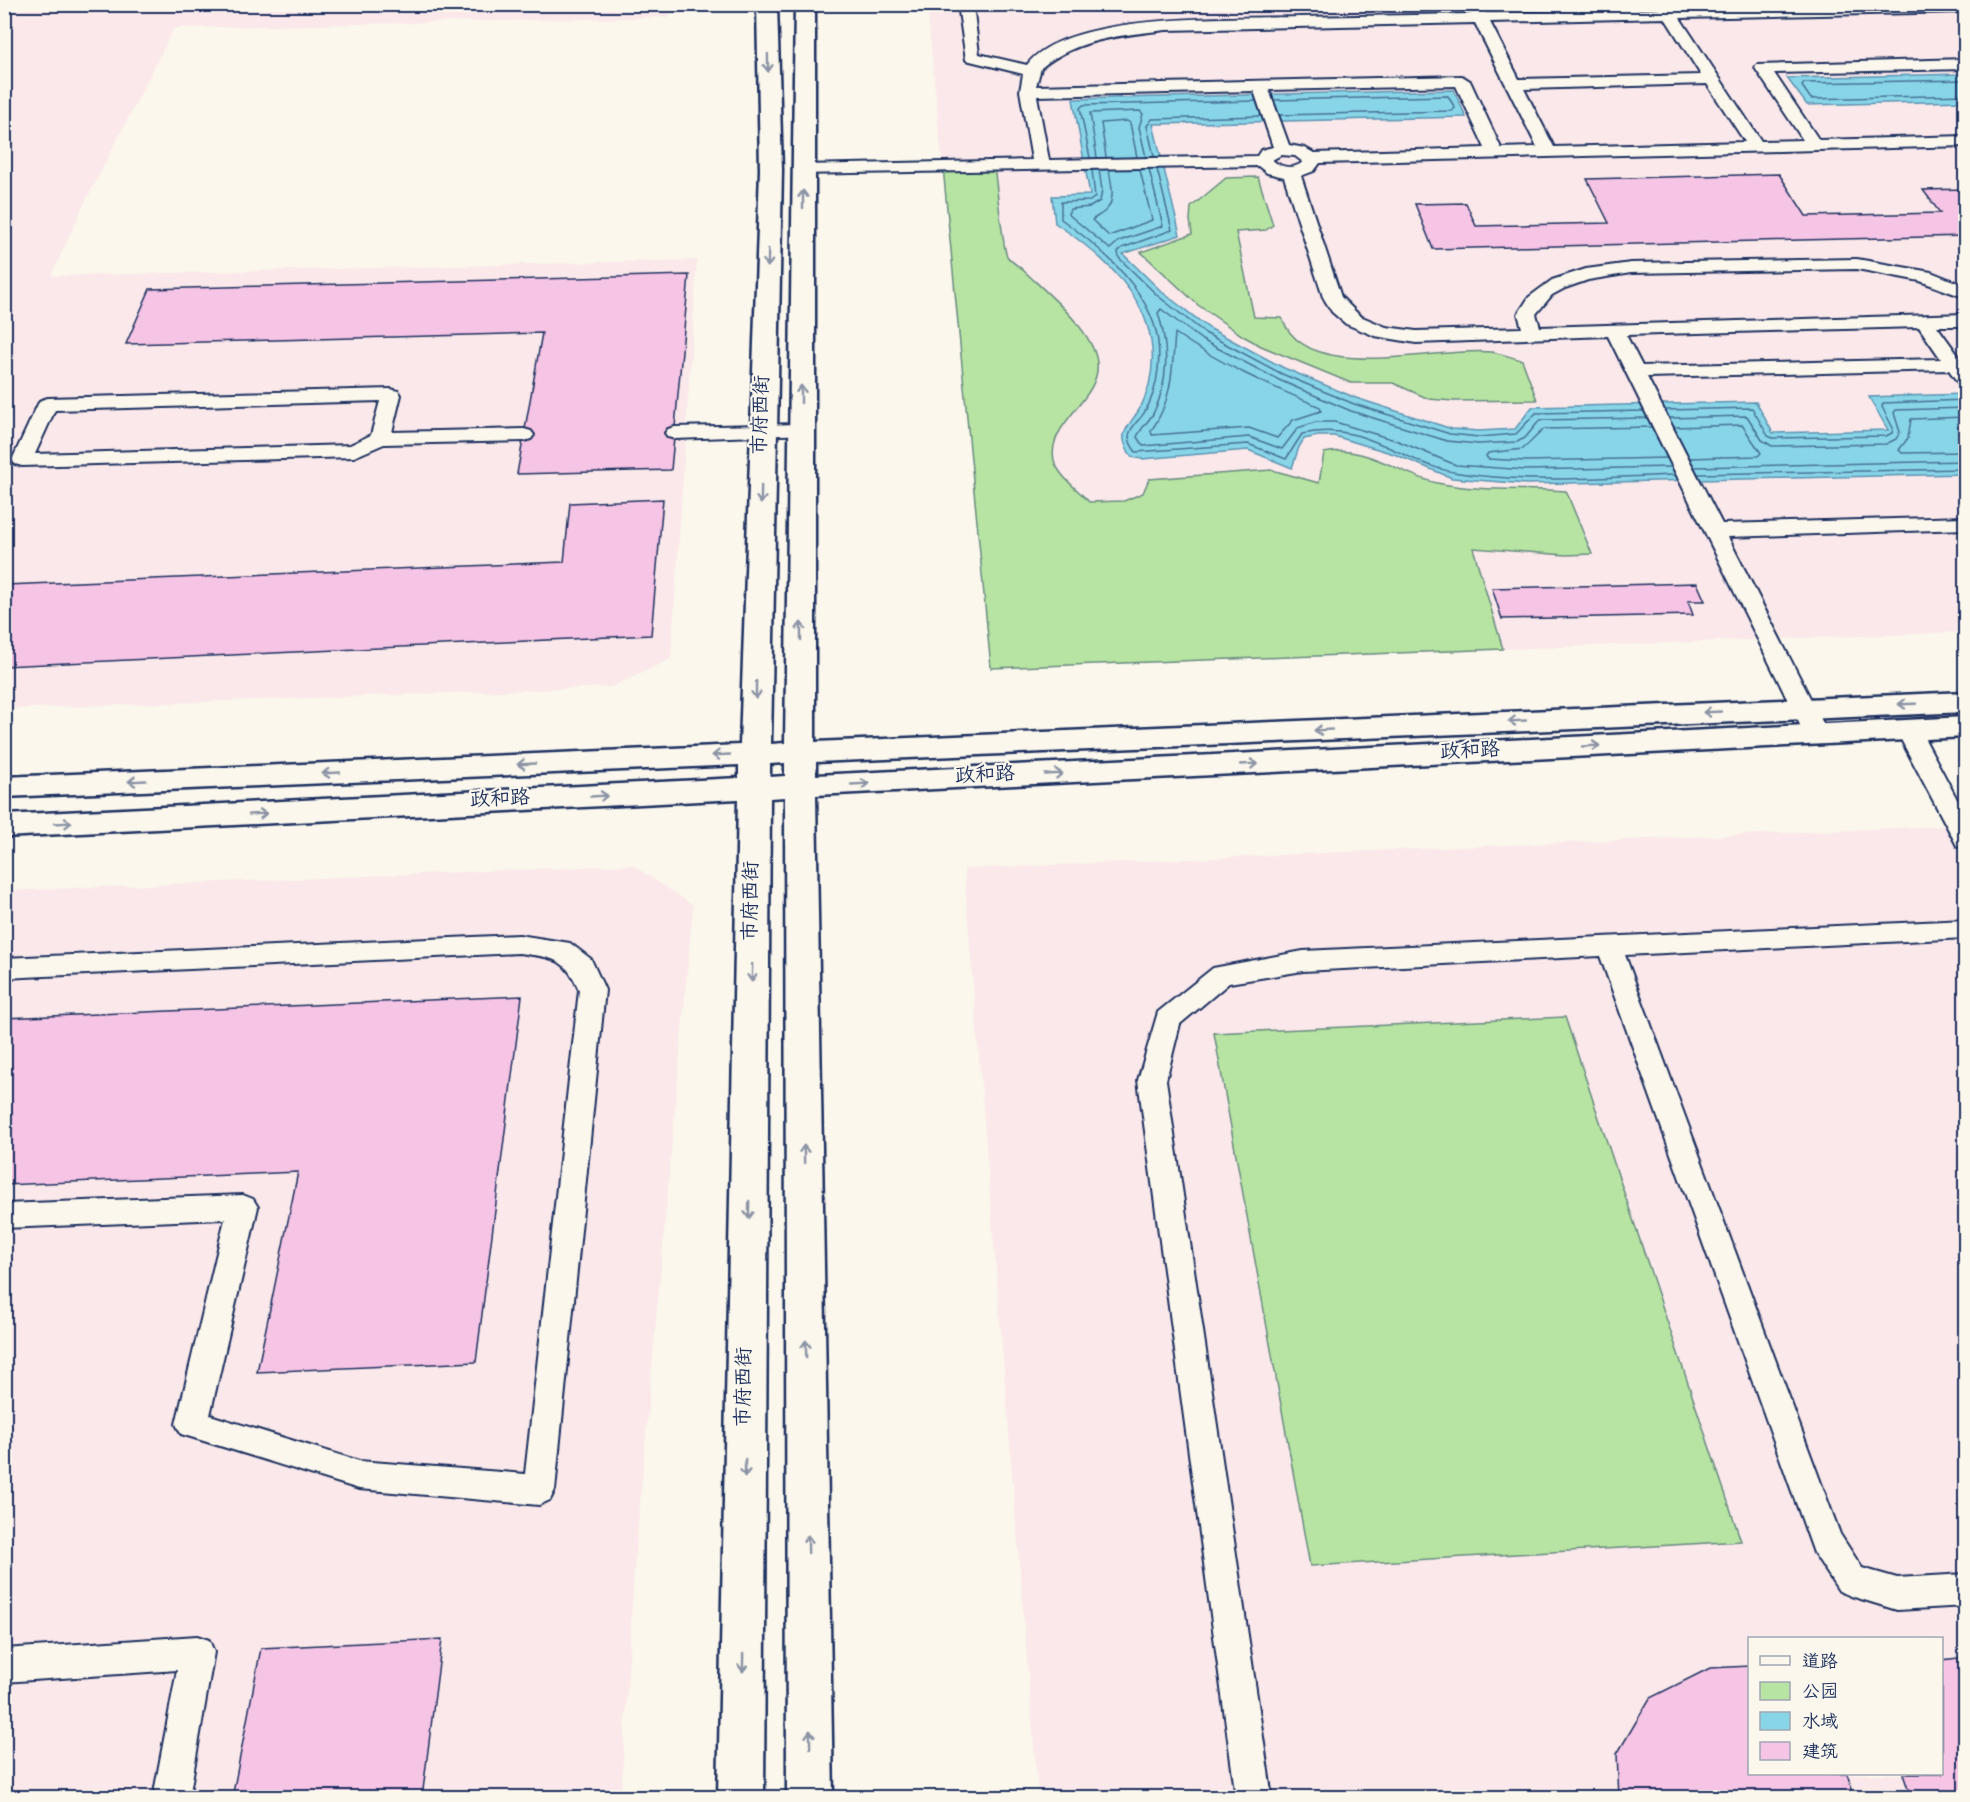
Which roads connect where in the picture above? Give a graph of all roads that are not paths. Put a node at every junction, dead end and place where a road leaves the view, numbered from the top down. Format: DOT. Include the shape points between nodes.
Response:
graph roads {
  1 [pos="767,4"];
  2 [pos="805,4"];
  3 [pos="965,4"];
  4 [pos="1965,7"];
  5 [pos="1666,9"];
  6 [pos="1477,11"];
  7 [pos="1965,64"];
  8 [pos="1032,71"];
  9 [pos="1712,79"];
  10 [pos="1514,84"];
  11 [pos="1262,89"];
  12 [pos="1028,91"];
  13 [pos="1965,141"];
  14 [pos="1814,145"];
  15 [pos="1756,146"];
  16 [pos="1282,150"];
  17 [pos="1548,152"];
  18 [pos="1496,153"];
  19 [pos="1310,158"];
  20 [pos="1263,161"];
  21 [pos="1041,165"];
  22 [pos="803,170"];
  23 [pos="1292,172"];
  24 [pos="1965,293"];
  25 [pos="1965,320"];
  26 [pos="1924,321"];
  27 [pos="1614,330"];
  28 [pos="1533,333"];
  29 [pos="1954,364"];
  30 [pos="1635,372"];
  31 [pos="1965,380"];
  32 [pos="763,430"];
  33 [pos="801,430"];
  34 [pos="675,433"];
  35 [pos="524,435"];
  36 [pos="380,438"];
  37 [pos="1965,523"];
  38 [pos="1715,531"];
  39 [pos="1965,702"];
  40 [pos="1810,722"];
  41 [pos="1965,727"];
  42 [pos="1908,730"];
  43 [pos="801,770"];
  44 [pos="754,771"];
  45 [pos="4,787"];
  46 [pos="4,826"];
  47 [pos="1965,840"];
  48 [pos="1965,929"];
  49 [pos="1609,946"];
  50 [pos="4,968"];
  51 [pos="4,1216"];
  52 [pos="1965,1590"];
  53 [pos="4,1666"];
  54 [pos="171,1797"];
  55 [pos="741,1797"];
  56 [pos="810,1797"];
  57 [pos="1254,1797"];
  1 -- 32 [label="street, 市府西街, one-way" via="771,170"];
  2 -- 22 [label="street, 市府西街"];
  3 -- 8 [label="lane" via="972,57"];
  4 -- 5 [label="lane"];
  5 -- 6 [label="lane"];
  5 -- 9 [label="lane"];
  6 -- 8 [label="lane" via="1138,29 1072,44"];
  6 -- 10 [label="lane"];
  7 -- 14 [label="lane" via="1763,68"];
  8 -- 12 [label="lane"];
  9 -- 10 [label="lane"];
  9 -- 15 [label="lane"];
  10 -- 17 [label="lane"];
  11 -- 12 [label="lane"];
  11 -- 16 [label="lane"];
  11 -- 18 [label="lane" via="1462,81"];
  12 -- 21 [label="lane"];
  13 -- 14 [label="lane"];
  14 -- 15 [label="lane"];
  15 -- 17 [label="lane"];
  16 -- 19 [label="lane"];
  16 -- 20 [label="lane" via="1267,154"];
  17 -- 18 [label="lane"];
  18 -- 19 [label="lane"];
  19 -- 23 [label="lane" via="1310,167"];
  20 -- 21 [label="lane"];
  20 -- 23 [label="lane" via="1276,170"];
  21 -- 22 [label="lane"];
  33 -- 22 [label="street, 市府西街, one-way"];
  23 -- 28 [label="lane" via="1332,297 1353,320 1382,332 1416,337"];
  24 -- 28 [label="lane" via="1926,276 1857,264 1631,268 1598,272 1547,289 1527,314"];
  25 -- 26 [label="lane"];
  26 -- 27 [label="lane"];
  26 -- 29 [label="lane"];
  27 -- 28 [label="lane"];
  27 -- 30 [label="lane"];
  29 -- 30 [label="lane"];
  29 -- 31 [label="lane"];
  30 -- 38 [label="lane"];
  32 -- 33 [label="lane"];
  32 -- 34 [label="lane"];
  32 -- 44 [label="street, 市府西街, one-way"];
  43 -- 33 [label="street, 市府西街, one-way"];
  35 -- 36 [label="lane"];
  36 -- 36 [label="lane" via="354,451 22,460 48,404 391,395"];
  37 -- 38 [label="lane"];
  38 -- 40 [label="lane"];
  39 -- 40 [label="street, 政和路, one-way"];
  40 -- 42 [label="street, 政和路"];
  40 -- 43 [label="street, 政和路"];
  41 -- 42 [label="street, 政和路"];
  42 -- 47 [label="lane"];
  43 -- 44 [label="street, 政和路"];
  56 -- 43 [label="street, 市府西街, one-way"];
  44 -- 45 [label="street, 政和路, one-way"];
  46 -- 44 [label="street, 政和路, one-way"];
  44 -- 55 [label="street, 市府西街, one-way"];
  48 -- 49 [label="lane"];
  49 -- 52 [label="lane" via="1826,1542 1851,1580 1897,1593"];
  49 -- 57 [label="lane" via="1303,960 1222,975 1168,1019 1152,1080"];
  50 -- 51 [label="lane" via="519,944 561,950 582,966 592,990 539,1490 358,1475 192,1424 243,1207"];
  53 -- 54 [label="lane" via="196,1652"];
}
